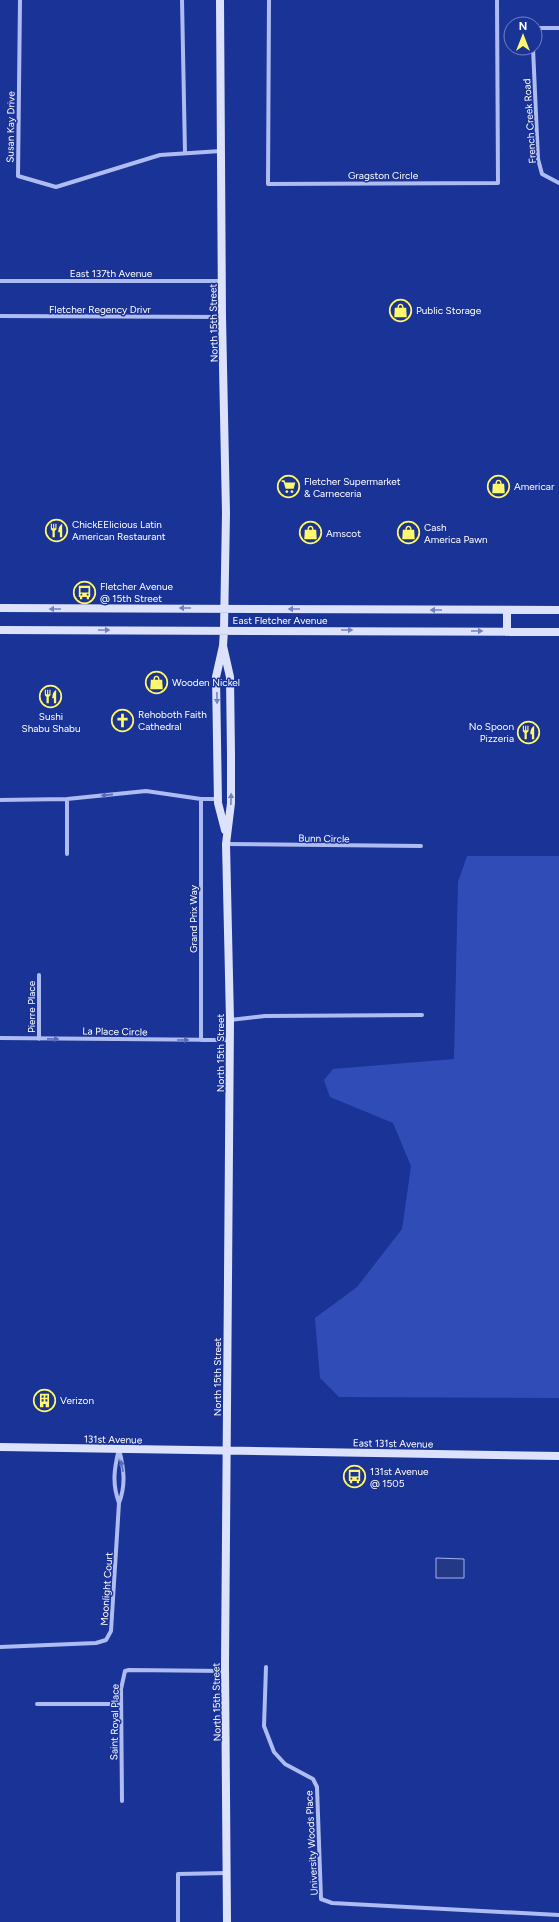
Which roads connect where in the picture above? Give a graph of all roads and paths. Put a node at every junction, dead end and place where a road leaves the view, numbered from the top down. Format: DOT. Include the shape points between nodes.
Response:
graph roads {
  1 [pos="20,0"];
  2 [pos="182,0"];
  3 [pos="220,0"];
  4 [pos="269,0"];
  5 [pos="497,0"];
  6 [pos="543,28"];
  7 [pos="559,28"];
  8 [pos="533,56"];
  9 [pos="221,151"];
  10 [pos="185,153"];
  11 [pos="559,183"];
  12 [pos="0,281"];
  13 [pos="222,281"];
  14 [pos="0,316"];
  15 [pos="222,317"];
  16 [pos="0,608"];
  17 [pos="224,608"];
  18 [pos="507,610"];
  19 [pos="559,610"];
  20 [pos="0,630"];
  21 [pos="224,630"];
  22 [pos="507,632"];
  23 [pos="559,632"];
  24 [pos="223,646"];
  25 [pos="67,799"];
  26 [pos="201,799"];
  27 [pos="218,799"];
  28 [pos="0,800"];
  29 [pos="226,833"];
  30 [pos="226,844"];
  31 [pos="421,846"];
  32 [pos="68,854"];
  33 [pos="39,975"];
  34 [pos="422,1015"];
  35 [pos="230,1020"];
  36 [pos="0,1038"];
  37 [pos="39,1039"];
  38 [pos="201,1040"];
  39 [pos="230,1040"];
  40 [pos="0,1447"];
  41 [pos="119,1450"];
  42 [pos="226,1451"];
  43 [pos="559,1456"];
  44 [pos="119,1504"];
  45 [pos="0,1646"];
  46 [pos="266,1667"];
  47 [pos="225,1671"];
  48 [pos="37,1704"];
  49 [pos="122,1704"];
  50 [pos="122,1801"];
  51 [pos="227,1873"];
  52 [pos="559,1915"];
  53 [pos="178,1922"];
  54 [pos="227,1922"];
  1 -- 10 [label="street, Susan Kay Drive" via="18,176 56,187 160,154"];
  2 -- 10 [label="street"];
  3 -- 9 [label="street, North 15th Street"];
  4 -- 5 [label="street, Gragston Circle" via="268,184 498,183"];
  6 -- 7 [label="street"];
  8 -- 11 [label="street, French Creek Road" via="538,159 542,174"];
  9 -- 10 [label="street, Susan Kay Drive"];
  9 -- 13 [label="street, North 15th Street"];
  12 -- 13 [label="street, East 137th Avenue"];
  13 -- 15 [label="street, North 15th Street"];
  14 -- 15 [label="street, Fletcher Regency Drivr"];
  15 -- 17 [label="street, North 15th Street" via="226,513"];
  17 -- 16 [label="street, East Fletcher Avenue, one-way"];
  18 -- 17 [label="street, East Fletcher Avenue, one-way"];
  17 -- 21 [label="street, North 15th Street"];
  18 -- 19 [label="street, East Fletcher Avenue"];
  18 -- 22 [label="street"];
  20 -- 21 [label="street, East Fletcher Avenue, one-way"];
  21 -- 22 [label="street, East Fletcher Avenue, one-way"];
  21 -- 24 [label="street, North 15th Street"];
  22 -- 23 [label="street, East Fletcher Avenue"];
  24 -- 27 [label="street, North 15th Street, one-way" via="216,677"];
  29 -- 24 [label="street, North 15th Street, one-way" via="231,803 230,677"];
  26 -- 25 [label="street, one-way" via="146,791"];
  25 -- 28 [label="street"];
  25 -- 32 [label="street"];
  26 -- 27 [label="street"];
  26 -- 38 [label="street, Grand Prix Way"];
  27 -- 29 [label="street, North 15th Street"];
  29 -- 30 [label="street, North 15th Street"];
  30 -- 31 [label="street, Bunn Circle"];
  30 -- 35 [label="street, North 15th Street"];
  33 -- 37 [label="street, Pierre Place"];
  34 -- 35 [label="street" via="265,1016"];
  35 -- 39 [label="street, North 15th Street"];
  36 -- 37 [label="street, La Place Circle"];
  37 -- 38 [label="street, La Place Circle, one-way"];
  38 -- 39 [label="street, La Place Circle"];
  39 -- 42 [label="street, North 15th Street"];
  40 -- 41 [label="street, 131st Avenue"];
  41 -- 42 [label="street, 131st Avenue"];
  44 -- 41 [label="street, Moonlight Court, one-way" via="124,1490 124,1469"];
  41 -- 44 [label="street, Moonlight Court" via="114,1469 114,1490"];
  42 -- 43 [label="street, East 131st Avenue"];
  42 -- 47 [label="street, North 15th Street"];
  44 -- 45 [label="street, Moonlight Court" via="111,1631 106,1640 96,1643"];
  46 -- 52 [label="street, University Woods Place" via="264,1726 274,1752 285,1764 312,1780 317,1787 321,1899 332,1903"];
  47 -- 49 [label="street, Saint Royal Place" via="124,1671"];
  47 -- 51 [label="street, North 15th Street"];
  48 -- 49 [label="street"];
  49 -- 50 [label="street, Saint Royal Place"];
  51 -- 53 [label="street" via="178,1874"];
  51 -- 54 [label="street, North 15th Street"];
}
